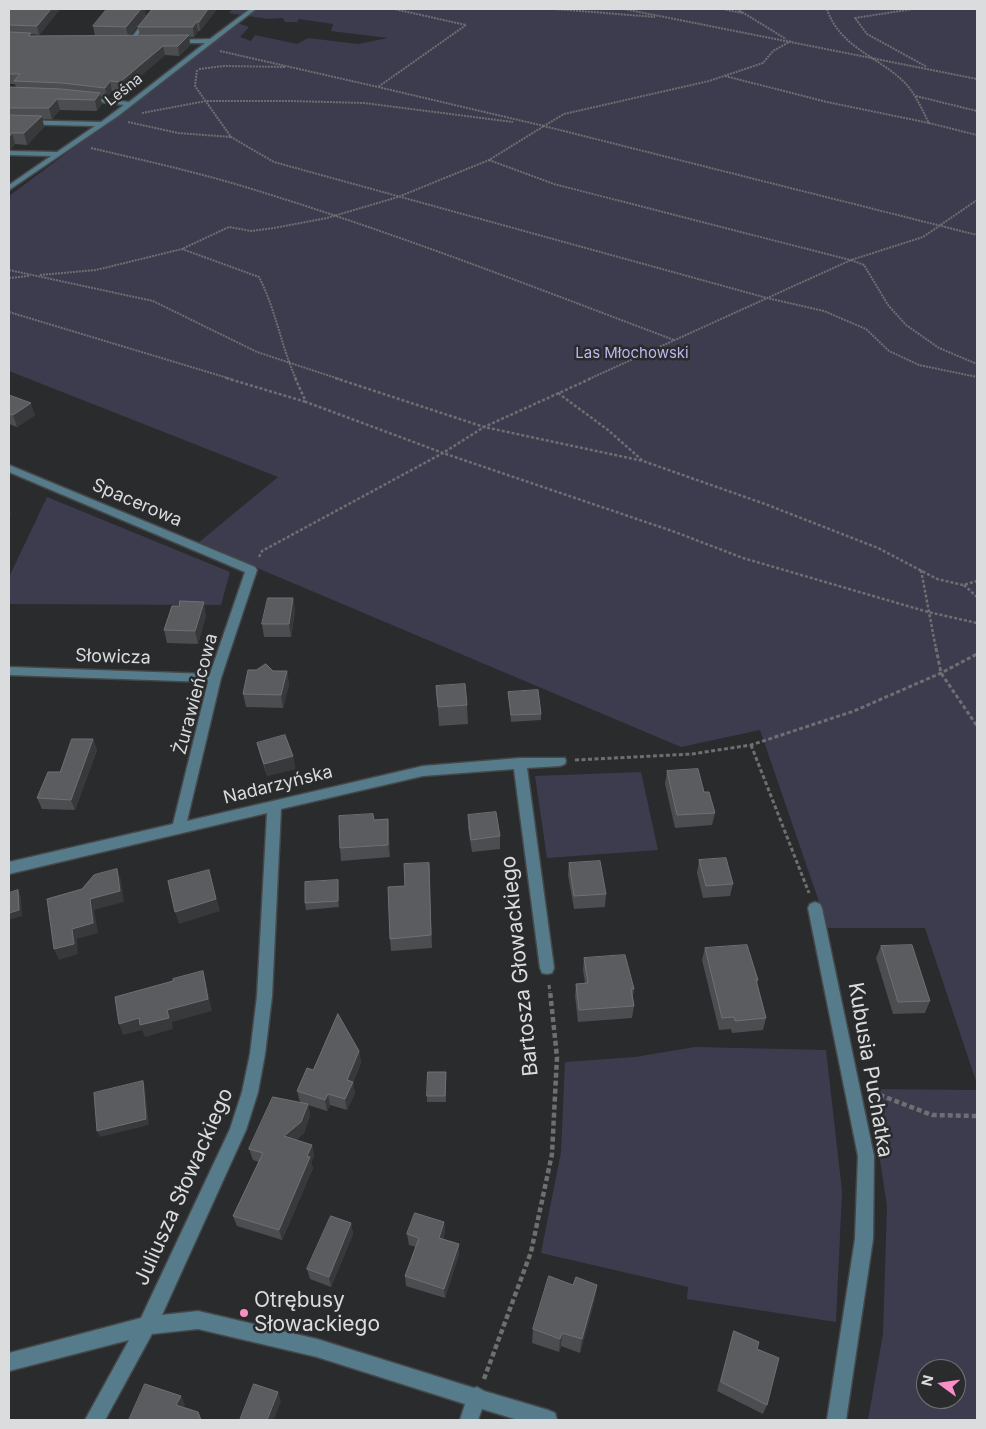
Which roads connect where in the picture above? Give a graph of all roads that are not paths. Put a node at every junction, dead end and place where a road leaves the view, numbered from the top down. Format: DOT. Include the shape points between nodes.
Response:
graph roads {
  1 [pos="156,9"];
  2 [pos="253,9"];
  3 [pos="122,40"];
  4 [pos="131,40"];
  5 [pos="140,40"];
  6 [pos="165,40"];
  7 [pos="210,41"];
  8 [pos="74,97"];
  9 [pos="130,104"];
  10 [pos="9,122"];
  11 [pos="103,124"];
  12 [pos="9,153"];
  13 [pos="60,154"];
  14 [pos="9,188"];
  15 [pos="9,468"];
  16 [pos="251,570"];
  17 [pos="9,671"];
  18 [pos="215,678"];
  19 [pos="560,761"];
  20 [pos="520,764"];
  21 [pos="274,808"];
  22 [pos="179,828"];
  23 [pos="9,868"];
  24 [pos="815,908"];
  25 [pos="547,968"];
  26 [pos="147,1326"];
  27 [pos="9,1362"];
  28 [pos="478,1396"];
  29 [pos="95,1420"];
  30 [pos="469,1420"];
  31 [pos="548,1420"];
  32 [pos="837,1420"];
  1 -- 4 [label="street"];
  2 -- 7 [label="street, Leśna"];
  3 -- 4 [label="street"];
  4 -- 5 [label="street"];
  6 -- 7 [label="street"];
  7 -- 9 [label="street, Leśna"];
  8 -- 9 [label="street"];
  9 -- 11 [label="street, Leśna"];
  10 -- 11 [label="street"];
  11 -- 13 [label="street, Leśna"];
  12 -- 13 [label="street"];
  13 -- 14 [label="street, Leśna"];
  15 -- 16 [label="street, Spacerowa"];
  16 -- 18 [label="street, Żurawieńcowa"];
  17 -- 18 [label="street, Słowicza"];
  18 -- 22 [label="street, Żurawieńcowa"];
  19 -- 20 [label="street, Nadarzyńska"];
  20 -- 21 [label="street, Nadarzyńska" via="423,771 359,784"];
  20 -- 25 [label="street, Bartosza Głowackiego"];
  21 -- 22 [label="street, Nadarzyńska"];
  21 -- 26 [label="street, Juliusza Słowackiego" via="262,1026 249,1097 238,1130"];
  22 -- 23 [label="street, Nadarzyńska"];
  24 -- 32 [label="street, Kubusia Puchatka" via="866,1156 864,1239"];
  26 -- 27 [label="street"];
  26 -- 28 [label="street" via="189,1320 238,1328 318,1348"];
  26 -- 29 [label="street, Juliusza Słowackiego"];
  28 -- 30 [label="street"];
  28 -- 31 [label="street"];
}
